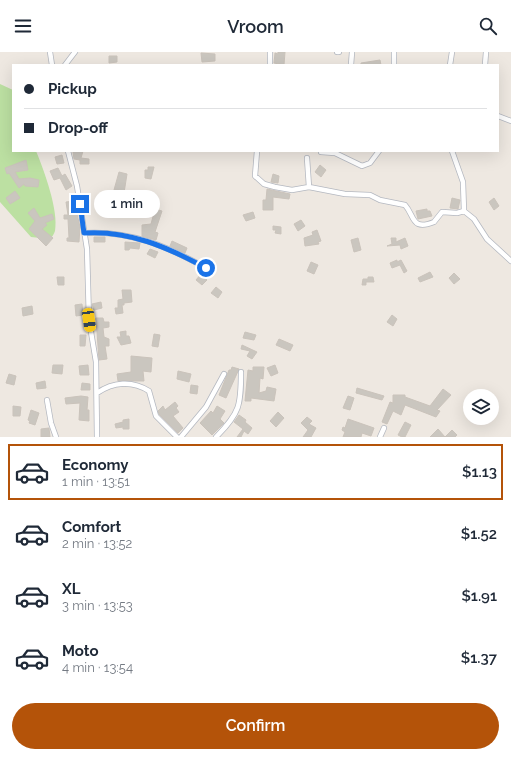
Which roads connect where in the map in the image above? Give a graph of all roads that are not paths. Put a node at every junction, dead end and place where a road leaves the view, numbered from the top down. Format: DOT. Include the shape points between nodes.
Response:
graph roads {
  1 [pos="50,52"];
  2 [pos="75,52"];
  3 [pos="270,52"];
  4 [pos="352,52"];
  5 [pos="394,52"];
  6 [pos="452,52"];
  7 [pos="486,52"];
  8 [pos="52,64"];
  9 [pos="66,64"];
  10 [pos="270,64"];
  11 [pos="351,64"];
  12 [pos="394,64"];
  13 [pos="450,64"];
  14 [pos="485,64"];
  15 [pos="499,116"];
  16 [pos="511,121"];
  17 [pos="68,152"];
  18 [pos="257,152"];
  19 [pos="321,152"];
  20 [pos="378,152"];
  21 [pos="452,152"];
  22 [pos="307,158"];
  23 [pos="309,186"];
  24 [pos="464,211"];
  25 [pos="84,233"];
  26 [pos="511,261"];
  27 [pos="206,268"];
  28 [pos="241,372"];
  29 [pos="224,374"];
  30 [pos="97,393"];
  31 [pos="47,400"];
  32 [pos="384,428"];
  33 [pos="56,437"];
  34 [pos="97,437"];
  35 [pos="177,437"];
  36 [pos="181,437"];
  37 [pos="216,437"];
  38 [pos="380,437"];
  1 -- 8 [label="street"];
  2 -- 9 [label="street"];
  3 -- 10 [label="street"];
  4 -- 11 [label="street"];
  5 -- 12 [label="street"];
  6 -- 13 [label="street"];
  7 -- 14 [label="street"];
  15 -- 16 [label="street"];
  17 -- 25 [label="street" via="77,186"];
  18 -- 23 [label="street" via="256,176 264,184 292,190"];
  19 -- 20 [label="street" via="335,154 362,166 370,163"];
  21 -- 24 [label="street" via="463,182"];
  22 -- 23 [label="street"];
  23 -- 24 [label="street" via="345,194 370,195 380,200 406,205 412,220 419,224 434,222 442,212"];
  24 -- 26 [label="street" via="474,219 487,239"];
  25 -- 27 [label="street" via="109,233 145,240 176,252"];
  25 -- 30 [label="street" via="88,264 89,320 96,362"];
  28 -- 37 [label="street" via="239,408"];
  29 -- 36 [label="street" via="206,407"];
  30 -- 34 [label="street"];
  30 -- 35 [label="street" via="121,384 144,388 149,391 156,416"];
  31 -- 33 [label="street"];
  32 -- 38 [label="street"];
}
